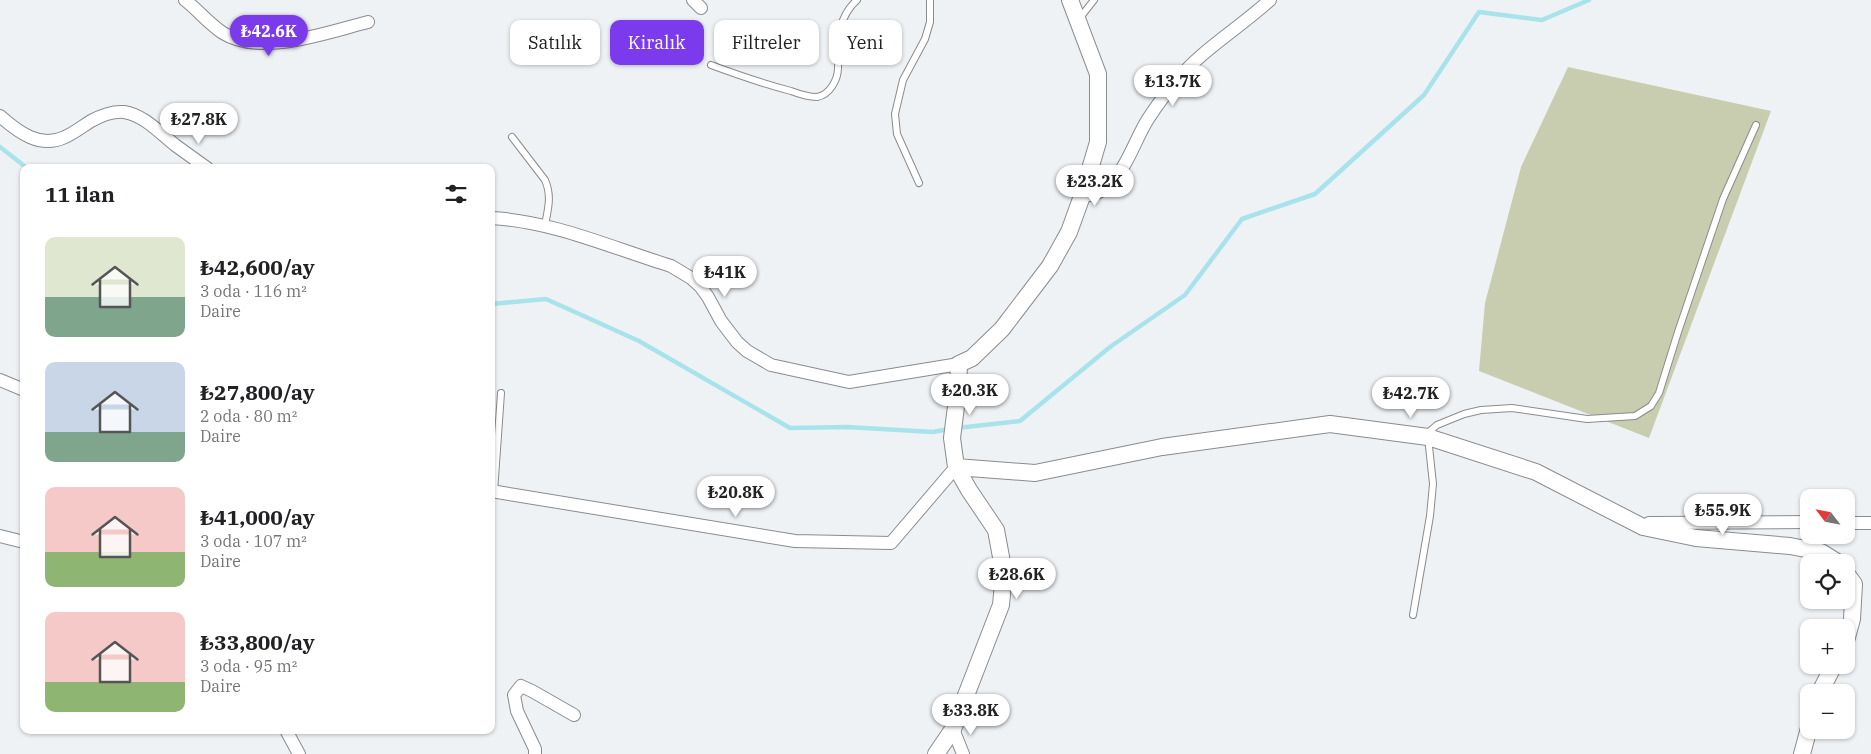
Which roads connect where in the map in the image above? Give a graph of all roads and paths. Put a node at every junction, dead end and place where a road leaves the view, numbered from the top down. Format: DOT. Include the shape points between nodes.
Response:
graph roads {
  1 [pos="185,0"];
  2 [pos="857,0"];
  3 [pos="930,0"];
  4 [pos="1070,0"];
  5 [pos="1094,0"];
  6 [pos="1270,0"];
  7 [pos="1078,20"];
  8 [pos="368,22"];
  9 [pos="711,64"];
  10 [pos="0,116"];
  11 [pos="1756,125"];
  12 [pos="512,137"];
  13 [pos="201,164"];
  14 [pos="919,183"];
  15 [pos="1082,196"];
  16 [pos="495,218"];
  17 [pos="545,225"];
  18 [pos="959,364"];
  19 [pos="0,380"];
  20 [pos="20,388"];
  21 [pos="501,393"];
  22 [pos="1428,436"];
  23 [pos="495,467"];
  24 [pos="956,467"];
  25 [pos="495,492"];
  26 [pos="1800,522"];
  27 [pos="1855,523"];
  28 [pos="1871,523"];
  29 [pos="1637,524"];
  30 [pos="0,536"];
  31 [pos="20,541"];
  32 [pos="1823,554"];
  33 [pos="1413,615"];
  34 [pos="574,715"];
  35 [pos="953,729"];
  36 [pos="288,734"];
  37 [pos="1806,739"];
  38 [pos="299,754"];
  39 [pos="535,754"];
  40 [pos="936,754"];
  41 [pos="963,754"];
  42 [pos="1802,754"];
  1 -- 8 [label="street" via="223,33 256,42 286,43"];
  2 -- 9 [label="lane" via="839,33 836,77 830,89 821,96 756,82"];
  3 -- 14 [label="lane" via="928,30 903,80 895,114 899,139"];
  4 -- 7 [label="street"];
  5 -- 7 [label="lane"];
  6 -- 15 [label="street" via="1200,57 1169,89 1108,188 1095,195"];
  7 -- 15 [label="street" via="1098,74 1098,142"];
  10 -- 13 [label="street" via="19,133 45,141 64,138 109,113 125,112 151,124"];
  11 -- 22 [label="lane" via="1723,199 1659,393 1651,406 1635,416 1587,419 1512,408 1481,410 1437,425"];
  12 -- 17 [label="lane" via="548,187 550,194"];
  15 -- 18 [label="street" via="1069,232 1050,266 1002,329 972,358"];
  16 -- 17 [label="street"];
  17 -- 18 [label="street" via="681,271 700,286 737,342 771,365 849,382"];
  18 -- 24 [label="street" via="952,438"];
  19 -- 20 [label="street"];
  21 -- 23 [label="lane"];
  22 -- 24 [label="street" via="1330,424 1162,447 1035,473"];
  22 -- 29 [label="street" via="1536,472"];
  22 -- 33 [label="lane" via="1433,484"];
  24 -- 25 [label="street" via="891,543 795,541"];
  24 -- 35 [label="street" via="996,530 1004,573 1001,605"];
  26 -- 29 [label="street"];
  27 -- 28 [label="street"];
  29 -- 32 [label="street" via="1696,538 1790,546"];
  30 -- 31 [label="street"];
  34 -- 39 [label="street" via="521,686 514,695 517,711"];
  35 -- 40 [label="street"];
  35 -- 41 [label="street"];
  36 -- 38 [label="street"];
  37 -- 42 [label="street"];
}
